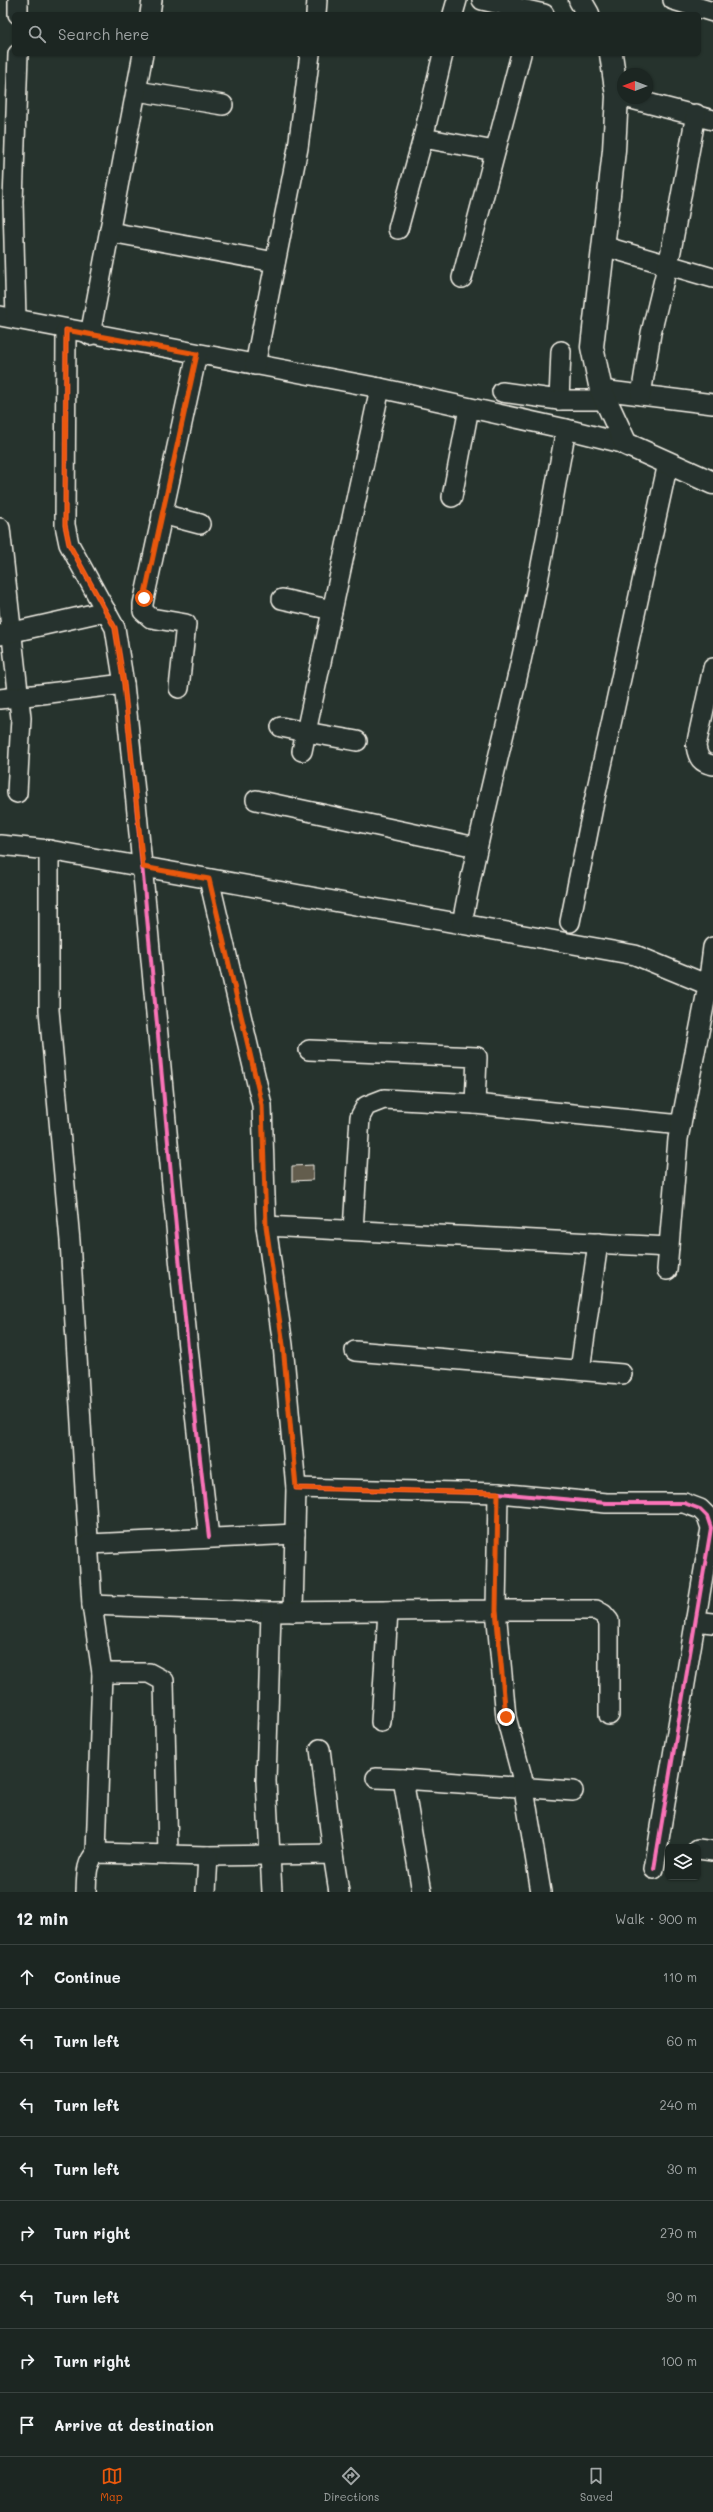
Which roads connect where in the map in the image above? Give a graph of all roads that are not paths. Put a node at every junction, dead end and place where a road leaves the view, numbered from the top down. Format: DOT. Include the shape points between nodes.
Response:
graph roads {
  1 [pos="18,0"];
  2 [pos="152,0"];
  3 [pos="317,0"];
  4 [pos="457,0"];
  5 [pos="482,0"];
  6 [pos="580,0"];
  7 [pos="673,0"];
  8 [pos="18,12"];
  9 [pos="150,12"];
  10 [pos="316,12"];
  11 [pos="454,12"];
  12 [pos="532,12"];
  13 [pos="587,12"];
  14 [pos="713,12"];
  15 [pos="18,56"];
  16 [pos="143,56"];
  17 [pos="310,56"];
  18 [pos="443,56"];
  19 [pos="520,56"];
  20 [pos="612,56"];
  21 [pos="617,76"];
  22 [pos="137,91"];
  23 [pos="622,104"];
  24 [pos="651,104"];
  25 [pos="222,105"];
  26 [pos="704,117"];
  27 [pos="423,138"];
  28 [pos="495,151"];
  29 [pos="8,154"];
  30 [pos="398,229"];
  31 [pos="110,232"];
  32 [pos="603,246"];
  33 [pos="276,262"];
  34 [pos="668,265"];
  35 [pos="462,278"];
  36 [pos="713,278"];
  37 [pos="8,317"];
  38 [pos="66,330"];
  39 [pos="90,334"];
  40 [pos="561,351"];
  41 [pos="197,354"];
  42 [pos="255,365"];
  43 [pos="380,388"];
  44 [pos="502,392"];
  45 [pos="604,395"];
  46 [pos="641,395"];
  47 [pos="559,400"];
  48 [pos="713,404"];
  49 [pos="469,408"];
  50 [pos="566,429"];
  51 [pos="626,444"];
  52 [pos="668,462"];
  53 [pos="713,483"];
  54 [pos="452,497"];
  55 [pos="162,514"];
  56 [pos="200,524"];
  57 [pos="0,528"];
  58 [pos="282,599"];
  59 [pos="332,610"];
  60 [pos="106,611"];
  61 [pos="6,634"];
  62 [pos="713,668"];
  63 [pos="124,684"];
  64 [pos="179,688"];
  65 [pos="18,696"];
  66 [pos="0,699"];
  67 [pos="281,727"];
  68 [pos="306,732"];
  69 [pos="357,741"];
  70 [pos="302,751"];
  71 [pos="713,765"];
  72 [pos="17,793"];
  73 [pos="256,800"];
  74 [pos="0,845"];
  75 [pos="476,846"];
  76 [pos="48,850"];
  77 [pos="143,867"];
  78 [pos="209,879"];
  79 [pos="570,922"];
  80 [pos="462,924"];
  81 [pos="713,947"];
  82 [pos="711,987"];
  83 [pos="309,1050"];
  84 [pos="475,1104"];
  85 [pos="681,1125"];
  86 [pos="266,1226"];
  87 [pos="353,1230"];
  88 [pos="598,1243"];
  89 [pos="669,1247"];
  90 [pos="667,1270"];
  91 [pos="355,1351"];
  92 [pos="580,1370"];
  93 [pos="622,1374"];
  94 [pos="296,1488"];
  95 [pos="498,1493"];
  96 [pos="295,1534"];
  97 [pos="209,1537"];
  98 [pos="89,1544"];
  99 [pos="92,1605"];
  100 [pos="496,1610"];
  101 [pos="388,1611"];
  102 [pos="271,1612"];
  103 [pos="293,1612"];
  104 [pos="704,1622"];
  105 [pos="102,1673"];
  106 [pos="609,1715"];
  107 [pos="381,1722"];
  108 [pos="320,1749"];
  109 [pos="376,1778"];
  110 [pos="402,1779"];
  111 [pos="524,1789"];
  112 [pos="573,1791"];
  113 [pos="701,1849"];
  114 [pos="713,1851"];
  115 [pos="96,1853"];
  116 [pos="168,1854"];
  117 [pos="270,1854"];
  118 [pos="333,1854"];
  119 [pos="208,1856"];
  120 [pos="654,1869"];
  121 [pos="86,1892"];
  122 [pos="206,1892"];
  123 [pos="272,1892"];
  124 [pos="339,1892"];
  125 [pos="422,1892"];
  126 [pos="540,1892"];
  1 -- 8 [label="street"];
  2 -- 9 [label="street"];
  3 -- 10 [label="street"];
  4 -- 11 [label="street"];
  5 -- 12 [label="street"];
  6 -- 13 [label="main road"];
  7 -- 14 [label="street"];
  15 -- 29 [label="street"];
  16 -- 22 [label="street"];
  17 -- 33 [label="street" via="298,148"];
  18 -- 27 [label="street"];
  19 -- 28 [label="street"];
  20 -- 21 [label="main road"];
  22 -- 25 [label="street"];
  22 -- 31 [label="street"];
  23 -- 32 [label="main road"];
  24 -- 26 [label="street"];
  26 -- 34 [label="street"];
  27 -- 28 [label="street"];
  27 -- 30 [label="street"];
  28 -- 35 [label="street"];
  29 -- 37 [label="street" via="14,202"];
  31 -- 33 [label="street"];
  31 -- 39 [label="street"];
  32 -- 34 [label="street"];
  32 -- 45 [label="main road" via="592,347"];
  33 -- 42 [label="street"];
  34 -- 36 [label="street"];
  34 -- 46 [label="street" via="651,332"];
  37 -- 38 [label="street"];
  38 -- 39 [label="street"];
  38 -- 60 [label="street" via="65,525 69,544"];
  39 -- 41 [label="street"];
  40 -- 47 [label="street"];
  41 -- 42 [label="street"];
  41 -- 55 [label="street"];
  42 -- 43 [label="street"];
  43 -- 49 [label="street"];
  43 -- 59 [label="street"];
  44 -- 47 [label="street"];
  45 -- 46 [label="street"];
  45 -- 47 [label="street"];
  45 -- 51 [label="main road"];
  46 -- 48 [label="street"];
  49 -- 50 [label="street"];
  49 -- 54 [label="street"];
  50 -- 51 [label="street"];
  50 -- 75 [label="street" via="531,619 499,760"];
  51 -- 52 [label="main road"];
  52 -- 53 [label="main road"];
  52 -- 79 [label="street"];
  55 -- 56 [label="street"];
  55 -- 64 [label="street" via="145,588 143,611 151,618 186,624"];
  57 -- 61 [label="street"];
  58 -- 59 [label="street"];
  59 -- 68 [label="street"];
  60 -- 61 [label="street"];
  60 -- 63 [label="street" via="115,628"];
  61 -- 65 [label="street"];
  62 -- 71 [label="street" via="696,746 703,763"];
  63 -- 65 [label="street"];
  63 -- 77 [label="street"];
  65 -- 66 [label="street"];
  65 -- 72 [label="street" via="20,718"];
  67 -- 68 [label="street"];
  68 -- 69 [label="street"];
  68 -- 70 [label="street"];
  73 -- 75 [label="street"];
  74 -- 76 [label="street"];
  75 -- 80 [label="street"];
  76 -- 77 [label="street"];
  76 -- 98 [label="street" via="48,1010 70,1241"];
  77 -- 78 [label="street"];
  77 -- 97 [label="street" via="190,1379"];
  78 -- 80 [label="street"];
  78 -- 86 [label="street" via="262,1105"];
  80 -- 82 [label="street" via="634,954"];
  81 -- 82 [label="street"];
  82 -- 85 [label="street"];
  83 -- 84 [label="street" via="477,1057"];
  84 -- 85 [label="street"];
  84 -- 87 [label="street" via="384,1099 366,1106 360,1117"];
  85 -- 89 [label="street"];
  86 -- 87 [label="street"];
  86 -- 94 [label="street" via="283,1345"];
  87 -- 88 [label="street"];
  88 -- 89 [label="street"];
  88 -- 92 [label="street"];
  89 -- 90 [label="street"];
  91 -- 92 [label="street"];
  92 -- 93 [label="street"];
  94 -- 95 [label="street"];
  94 -- 96 [label="street"];
  95 -- 100 [label="street"];
  95 -- 104 [label="street" via="606,1503 684,1503 700,1509 707,1516 711,1528"];
  96 -- 97 [label="street"];
  96 -- 103 [label="street"];
  97 -- 98 [label="street"];
  98 -- 99 [label="street"];
  99 -- 102 [label="street"];
  99 -- 105 [label="street"];
  100 -- 101 [label="street"];
  100 -- 106 [label="street" via="596,1610 604,1614 609,1621"];
  100 -- 111 [label="street" via="506,1717"];
  101 -- 103 [label="street"];
  101 -- 107 [label="street"];
  102 -- 103 [label="street"];
  102 -- 117 [label="street" via="266,1781"];
  104 -- 120 [label="street"];
  105 -- 115 [label="street"];
  105 -- 116 [label="street" via="149,1673 164,1681"];
  108 -- 118 [label="street"];
  109 -- 110 [label="street"];
  110 -- 111 [label="street"];
  110 -- 125 [label="street"];
  111 -- 112 [label="street"];
  111 -- 126 [label="street"];
  113 -- 114 [label="street"];
  115 -- 116 [label="street"];
  115 -- 121 [label="street" via="87,1866"];
  116 -- 119 [label="street"];
  117 -- 118 [label="street"];
  117 -- 119 [label="street"];
  117 -- 123 [label="street"];
  118 -- 124 [label="street"];
  119 -- 122 [label="street"];
}
